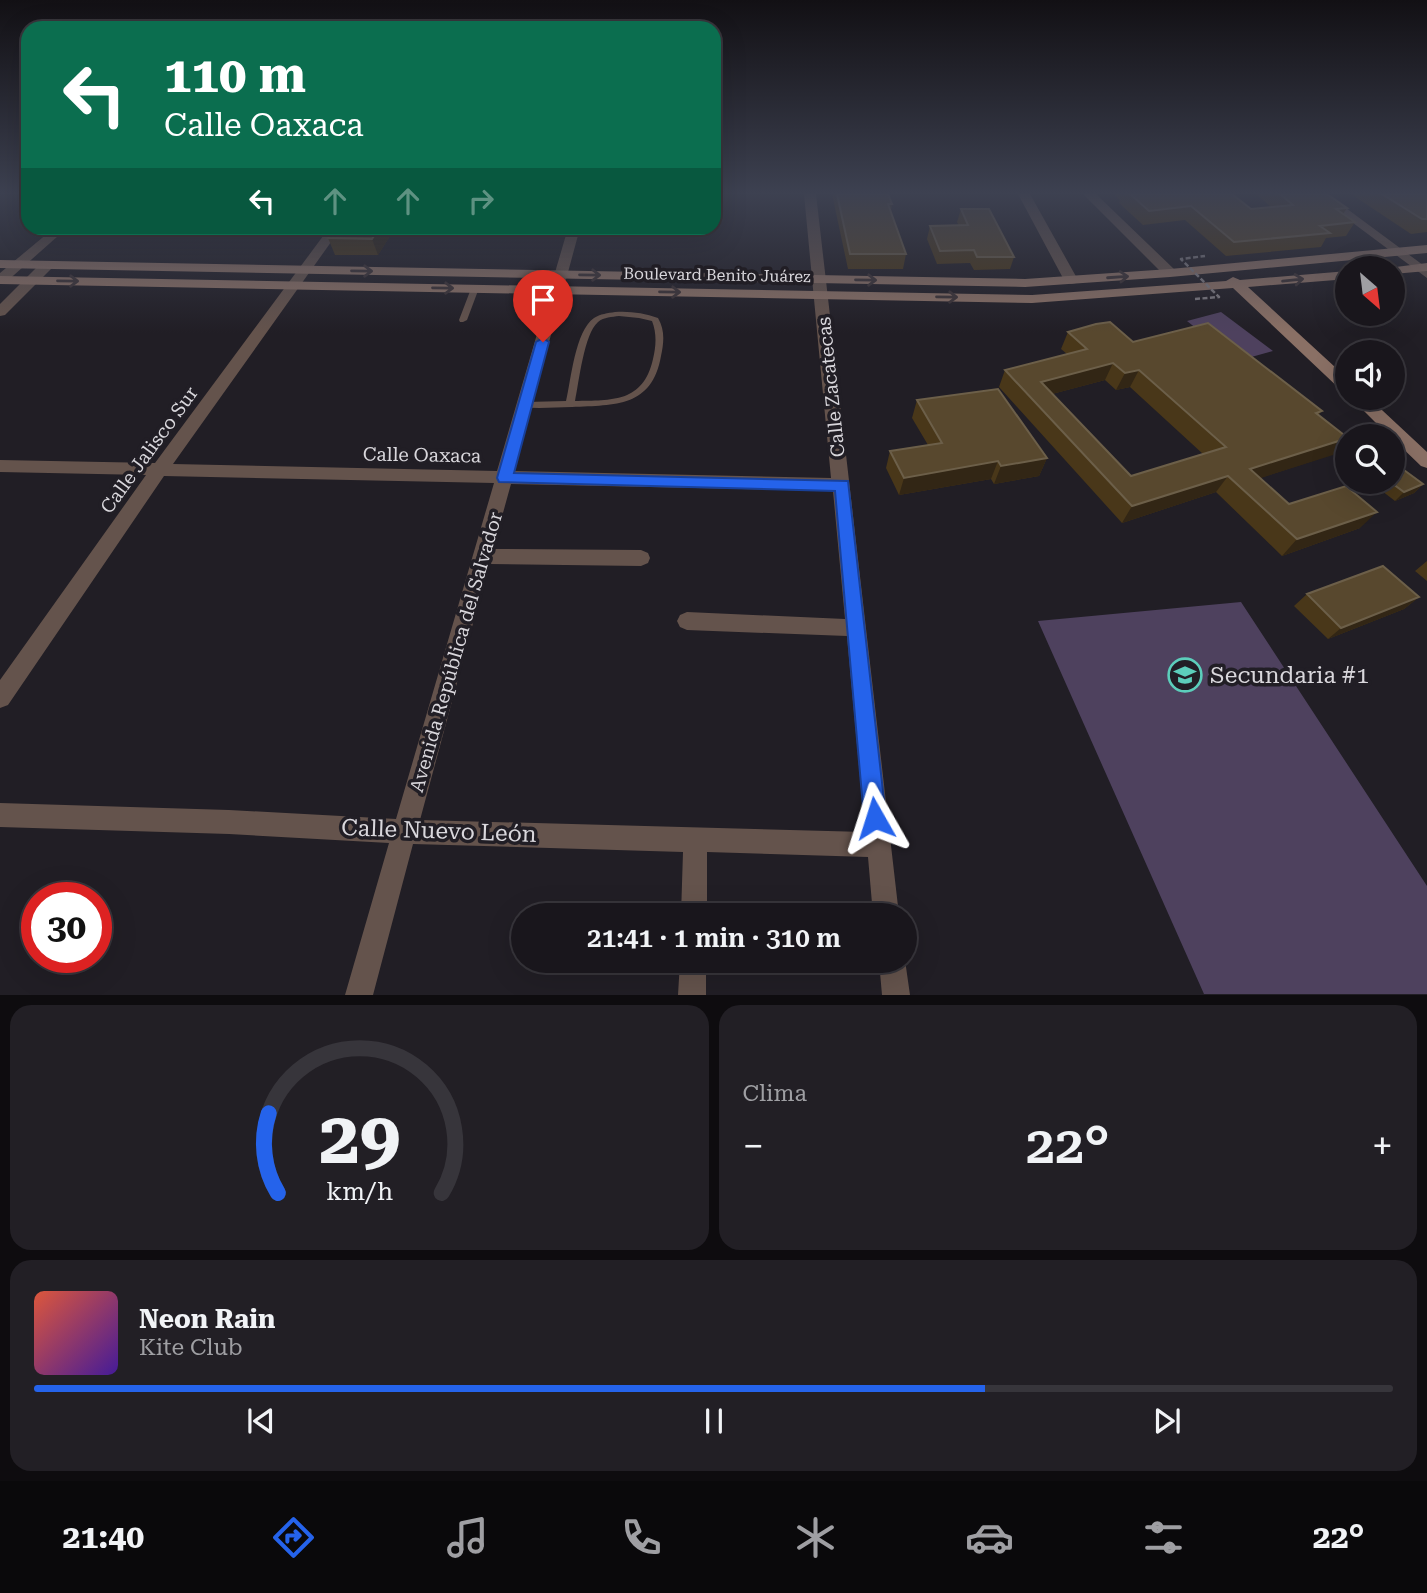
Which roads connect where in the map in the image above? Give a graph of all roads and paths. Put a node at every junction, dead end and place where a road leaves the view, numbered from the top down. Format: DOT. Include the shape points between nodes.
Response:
graph roads {
  1 [pos="46,240"];
  2 [pos="326,240"];
  3 [pos="571,240"];
  4 [pos="815,240"];
  5 [pos="1049,240"];
  6 [pos="1137,240"];
  7 [pos="1383,240"];
  8 [pos="1427,249"];
  9 [pos="1397,251"];
  10 [pos="1205,256"];
  11 [pos="0,264"];
  12 [pos="18,264"];
  13 [pos="47,265"];
  14 [pos="1221,269"];
  15 [pos="305,270"];
  16 [pos="1424,270"];
  17 [pos="1405,271"];
  18 [pos="1170,273"];
  19 [pos="1335,276"];
  20 [pos="0,280"];
  21 [pos="32,280"];
  22 [pos="1071,280"];
  23 [pos="559,282"];
  24 [pos="294,285"];
  25 [pos="1238,285"];
  26 [pos="820,287"];
  27 [pos="475,288"];
  28 [pos="1195,299"];
  29 [pos="0,312"];
  30 [pos="463,320"];
  31 [pos="1335,376"];
  32 [pos="570,404"];
  33 [pos="526,405"];
  34 [pos="1371,410"];
  35 [pos="1427,462"];
  36 [pos="0,467"];
  37 [pos="160,469"];
  38 [pos="505,478"];
  39 [pos="842,485"];
  40 [pos="483,556"];
  41 [pos="641,558"];
  42 [pos="687,621"];
  43 [pos="856,628"];
  44 [pos="0,698"];
  45 [pos="0,815"];
  46 [pos="406,831"];
  47 [pos="695,839"];
  48 [pos="878,845"];
  49 [pos="694,903"];
  50 [pos="885,903"];
  51 [pos="693,973"];
  52 [pos="893,973"];
  53 [pos="359,995"];
  54 [pos="692,995"];
  55 [pos="896,995"];
  1 -- 12 [label="street"];
  2 -- 15 [label="street, Calle Jalisco Sur"];
  3 -- 23 [label="street, Avenida República del Salvador"];
  4 -- 26 [label="street, Calle Zacatecas"];
  5 -- 22 [label="street"];
  6 -- 18 [label="street"];
  7 -- 9 [label="street"];
  8 -- 9 [label="main road, Boulevard Benito Juárez"];
  9 -- 14 [label="main road, Boulevard Benito Juárez"];
  9 -- 16 [label="street"];
  10 -- 28 [label="path, bridge" via="1181,260 1219,297"];
  11 -- 12 [label="main road, Boulevard Benito Juárez"];
  12 -- 13 [label="main road, Boulevard Benito Juárez"];
  12 -- 20 [label="street"];
  13 -- 15 [label="main road, Boulevard Benito Juárez"];
  13 -- 21 [label="street"];
  14 -- 18 [label="main road, Boulevard Benito Juárez"];
  14 -- 25 [label="main road"];
  15 -- 23 [label="main road, Boulevard Benito Juárez, one-way"];
  15 -- 24 [label="street, Calle Jalisco Sur"];
  16 -- 17 [label="main road"];
  22 -- 18 [label="main road, Boulevard Benito Juárez, one-way"];
  25 -- 19 [label="main road, Boulevard Benito Juárez, one-way"];
  20 -- 21 [label="main road, Boulevard Benito Juárez"];
  21 -- 24 [label="main road, Boulevard Benito Juárez, one-way"];
  21 -- 29 [label="street"];
  26 -- 22 [label="main road, Boulevard Benito Juárez, one-way"];
  23 -- 26 [label="main road, Boulevard Benito Juárez, one-way"];
  23 -- 27 [label="main road, Boulevard Benito Juárez"];
  23 -- 33 [label="street, Avenida República del Salvador"];
  24 -- 27 [label="main road, Boulevard Benito Juárez, one-way"];
  24 -- 37 [label="street, Calle Jalisco Sur"];
  26 -- 25 [label="main road, Boulevard Benito Juárez, one-way" via="1032,299"];
  25 -- 31 [label="main road"];
  26 -- 39 [label="street, Calle Zacatecas"];
  27 -- 30 [label="lane"];
  32 -- 32 [label="lane" via="593,323 619,314 655,320 658,348 655,374 648,387 614,400"];
  32 -- 33 [label="lane"];
  33 -- 38 [label="street, Avenida República del Salvador"];
  34 -- 35 [label="main road"];
  36 -- 37 [label="street, Calle Oaxaca"];
  37 -- 38 [label="street, Calle Oaxaca"];
  37 -- 44 [label="street, Calle Jalisco Sur"];
  38 -- 39 [label="street, Calle Oaxaca"];
  38 -- 40 [label="street, Avenida República del Salvador"];
  39 -- 43 [label="street, Calle Zacatecas"];
  40 -- 41 [label="street"];
  40 -- 46 [label="street, Avenida República del Salvador"];
  42 -- 43 [label="street"];
  43 -- 48 [label="street, Calle Zacatecas"];
  45 -- 46 [label="street, Calle Nuevo León"];
  46 -- 47 [label="street, Calle Nuevo León"];
  46 -- 53 [label="street, Avenida República del Salvador"];
  47 -- 48 [label="street, Calle Nuevo León"];
  47 -- 49 [label="street"];
  48 -- 50 [label="street, Calle Zacatecas"];
  51 -- 54 [label="street"];
  52 -- 55 [label="street"];
}
